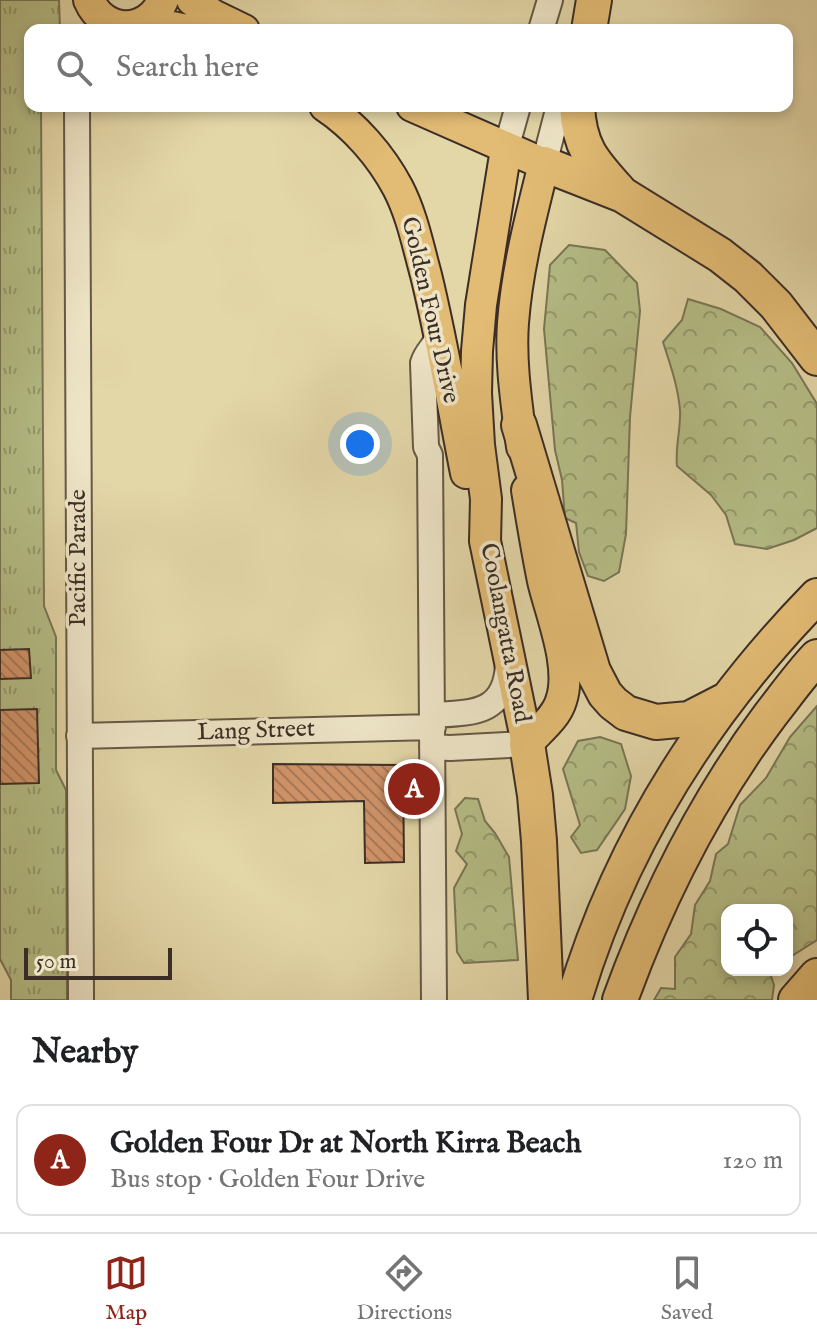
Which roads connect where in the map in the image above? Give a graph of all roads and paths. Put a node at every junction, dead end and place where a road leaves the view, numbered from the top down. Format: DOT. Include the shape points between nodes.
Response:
graph roads {
  1 [pos="163,0"];
  2 [pos="192,0"];
  3 [pos="550,0"];
  4 [pos="587,0"];
  5 [pos="594,0"];
  6 [pos="90,11"];
  7 [pos="112,24"];
  8 [pos="140,24"];
  9 [pos="232,24"];
  10 [pos="543,24"];
  11 [pos="581,24"];
  12 [pos="590,24"];
  13 [pos="78,112"];
  14 [pos="332,112"];
  15 [pos="425,112"];
  16 [pos="516,112"];
  17 [pos="557,112"];
  18 [pos="578,112"];
  19 [pos="506,149"];
  20 [pos="544,164"];
  21 [pos="623,195"];
  22 [pos="437,324"];
  23 [pos="817,358"];
  24 [pos="424,402"];
  25 [pos="519,425"];
  26 [pos="458,433"];
  27 [pos="485,541"];
  28 [pos="817,596"];
  29 [pos="507,650"];
  30 [pos="817,657"];
  31 [pos="726,700"];
  32 [pos="432,730"];
  33 [pos="79,736"];
  34 [pos="527,744"];
  35 [pos="541,928"];
  36 [pos="641,941"];
  37 [pos="817,976"];
  38 [pos="81,1000"];
  39 [pos="434,1000"];
  40 [pos="538,1000"];
  41 [pos="546,1000"];
  42 [pos="574,1000"];
  43 [pos="608,1000"];
  44 [pos="620,1000"];
  45 [pos="796,1000"];
  1 -- 8 [label="main road" via="157,12"];
  2 -- 9 [label="main road"];
  3 -- 10 [label="street"];
  4 -- 11 [label="street"];
  5 -- 12 [label="highway"];
  6 -- 7 [label="main road"];
  13 -- 33 [label="street, Pacific Parade"];
  14 -- 22 [label="main road, Golden Four Drive" via="369,146 398,188"];
  15 -- 19 [label="main road"];
  16 -- 19 [label="street, Coolangatta Road"];
  17 -- 20 [label="street, Coolangatta Road"];
  18 -- 21 [label="highway" via="585,148"];
  19 -- 20 [label="main road"];
  19 -- 27 [label="main road, Coolangatta Road" via="477,351"];
  20 -- 21 [label="highway"];
  20 -- 25 [label="main road, Coolangatta Road" via="512,326"];
  21 -- 23 [label="highway" via="748,277"];
  22 -- 24 [label="street" via="437,342 423,363"];
  22 -- 26 [label="main road, Golden Four Drive"];
  24 -- 26 [label="street"];
  24 -- 32 [label="street" via="430,455"];
  25 -- 31 [label="highway" via="593,671 605,694 626,713 656,722 689,719"];
  25 -- 34 [label="main road, Coolangatta Road" via="535,543 564,672 560,706"];
  26 -- 27 [label="main road, Golden Four Drive"];
  27 -- 29 [label="main road, Coolangatta Road"];
  28 -- 31 [label="highway"];
  29 -- 32 [label="street" via="509,667 499,696 484,709"];
  29 -- 34 [label="main road, Coolangatta Road"];
  30 -- 36 [label="highway" via="718,791"];
  31 -- 42 [label="highway" via="671,780 639,839 594,937"];
  32 -- 33 [label="street, Lang Street"];
  32 -- 34 [label="street" via="450,748"];
  32 -- 39 [label="street"];
  33 -- 38 [label="street, Pacific Parade"];
  34 -- 35 [label="highway" via="539,841"];
  35 -- 40 [label="highway"];
  35 -- 41 [label="highway"];
  36 -- 43 [label="highway"];
  36 -- 44 [label="highway"];
  37 -- 45 [label="highway"];
}
